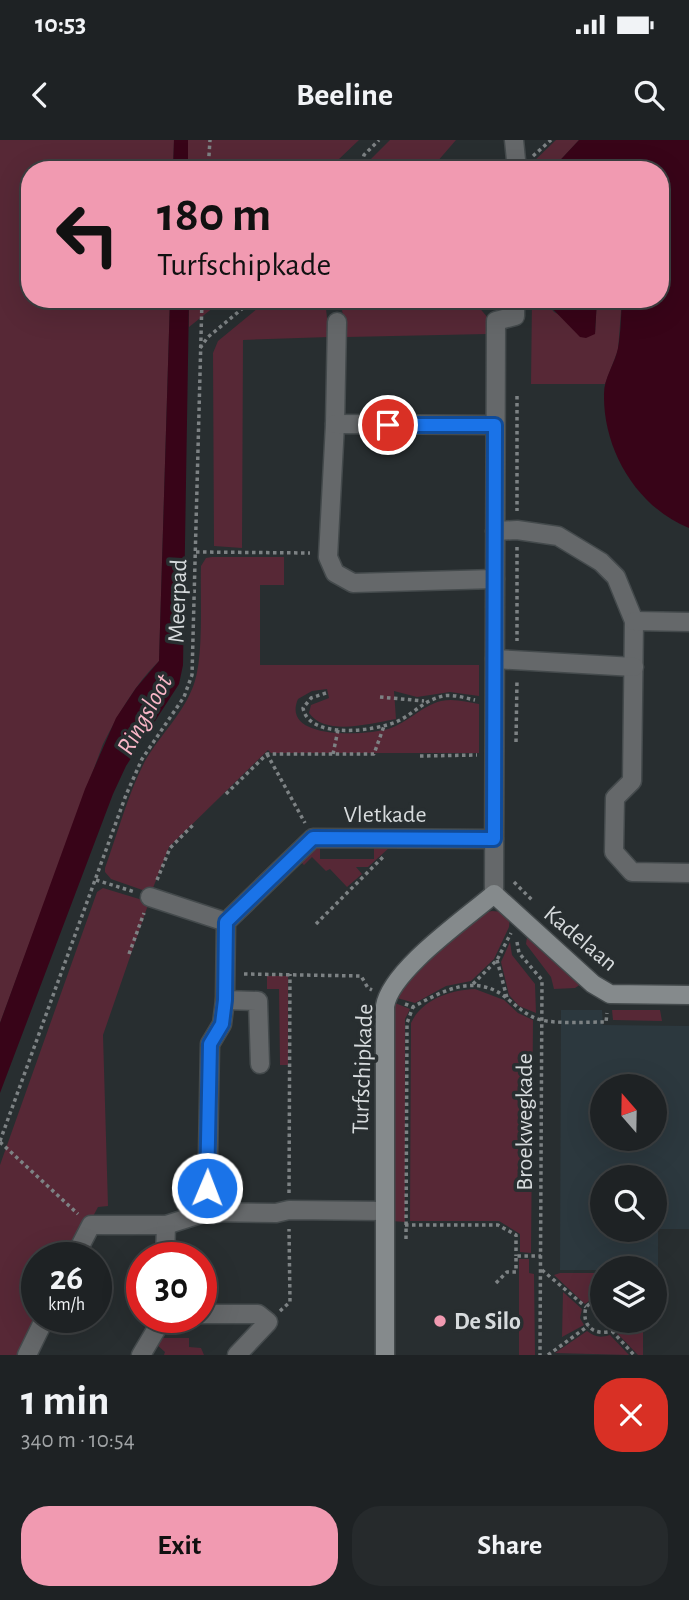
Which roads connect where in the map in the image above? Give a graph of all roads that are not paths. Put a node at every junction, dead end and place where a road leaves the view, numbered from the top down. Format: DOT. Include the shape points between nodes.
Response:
graph roads {
  1 [pos="514,140"];
  2 [pos="516,161"];
  3 [pos="515,308"];
  4 [pos="337,322"];
  5 [pos="335,425"];
  6 [pos="495,425"];
  7 [pos="495,531"];
  8 [pos="495,579"];
  9 [pos="634,621"];
  10 [pos="689,622"];
  11 [pos="495,659"];
  12 [pos="634,667"];
  13 [pos="494,839"];
  14 [pos="689,873"];
  15 [pos="494,894"];
  16 [pos="150,897"];
  17 [pos="226,922"];
  18 [pos="689,995"];
  19 [pos="225,1000"];
  20 [pos="260,1065"];
  21 [pos="207,1213"];
  22 [pos="384,1218"];
  23 [pos="166,1225"];
  24 [pos="83,1242"];
  25 [pos="165,1242"];
  26 [pos="217,1314"];
  27 [pos="38,1333"];
  28 [pos="154,1333"];
  29 [pos="27,1355"];
  30 [pos="141,1355"];
  31 [pos="237,1355"];
  32 [pos="385,1355"];
  1 -- 2 [label="street"];
  3 -- 6 [label="street" via="515,316 496,321"];
  4 -- 5 [label="street"];
  5 -- 6 [label="street"];
  5 -- 8 [label="street" via="324,555 335,573 353,583"];
  6 -- 7 [label="street"];
  7 -- 8 [label="street"];
  7 -- 9 [label="street" via="558,536 601,562 616,577"];
  8 -- 11 [label="street"];
  9 -- 10 [label="street"];
  9 -- 12 [label="street"];
  11 -- 12 [label="street"];
  11 -- 13 [label="street"];
  12 -- 14 [label="street" via="632,781 615,798 614,852 632,872"];
  13 -- 15 [label="street"];
  13 -- 17 [label="street, Vletkade" via="313,838"];
  15 -- 18 [label="street, Kadelaan" via="593,984 610,994"];
  15 -- 22 [label="street, Turfschipkade" via="406,969 387,996"];
  16 -- 17 [label="street"];
  17 -- 19 [label="street"];
  19 -- 20 [label="street" via="258,1001"];
  19 -- 21 [label="street" via="222,1024 210,1044"];
  21 -- 22 [label="street" via="289,1210"];
  21 -- 23 [label="street"];
  22 -- 32 [label="street, Turfschipkade"];
  23 -- 24 [label="street" via="91,1225"];
  23 -- 25 [label="street"];
  26 -- 31 [label="street" via="258,1314 268,1322"];
  27 -- 29 [label="street"];
  28 -- 30 [label="street"];
}
